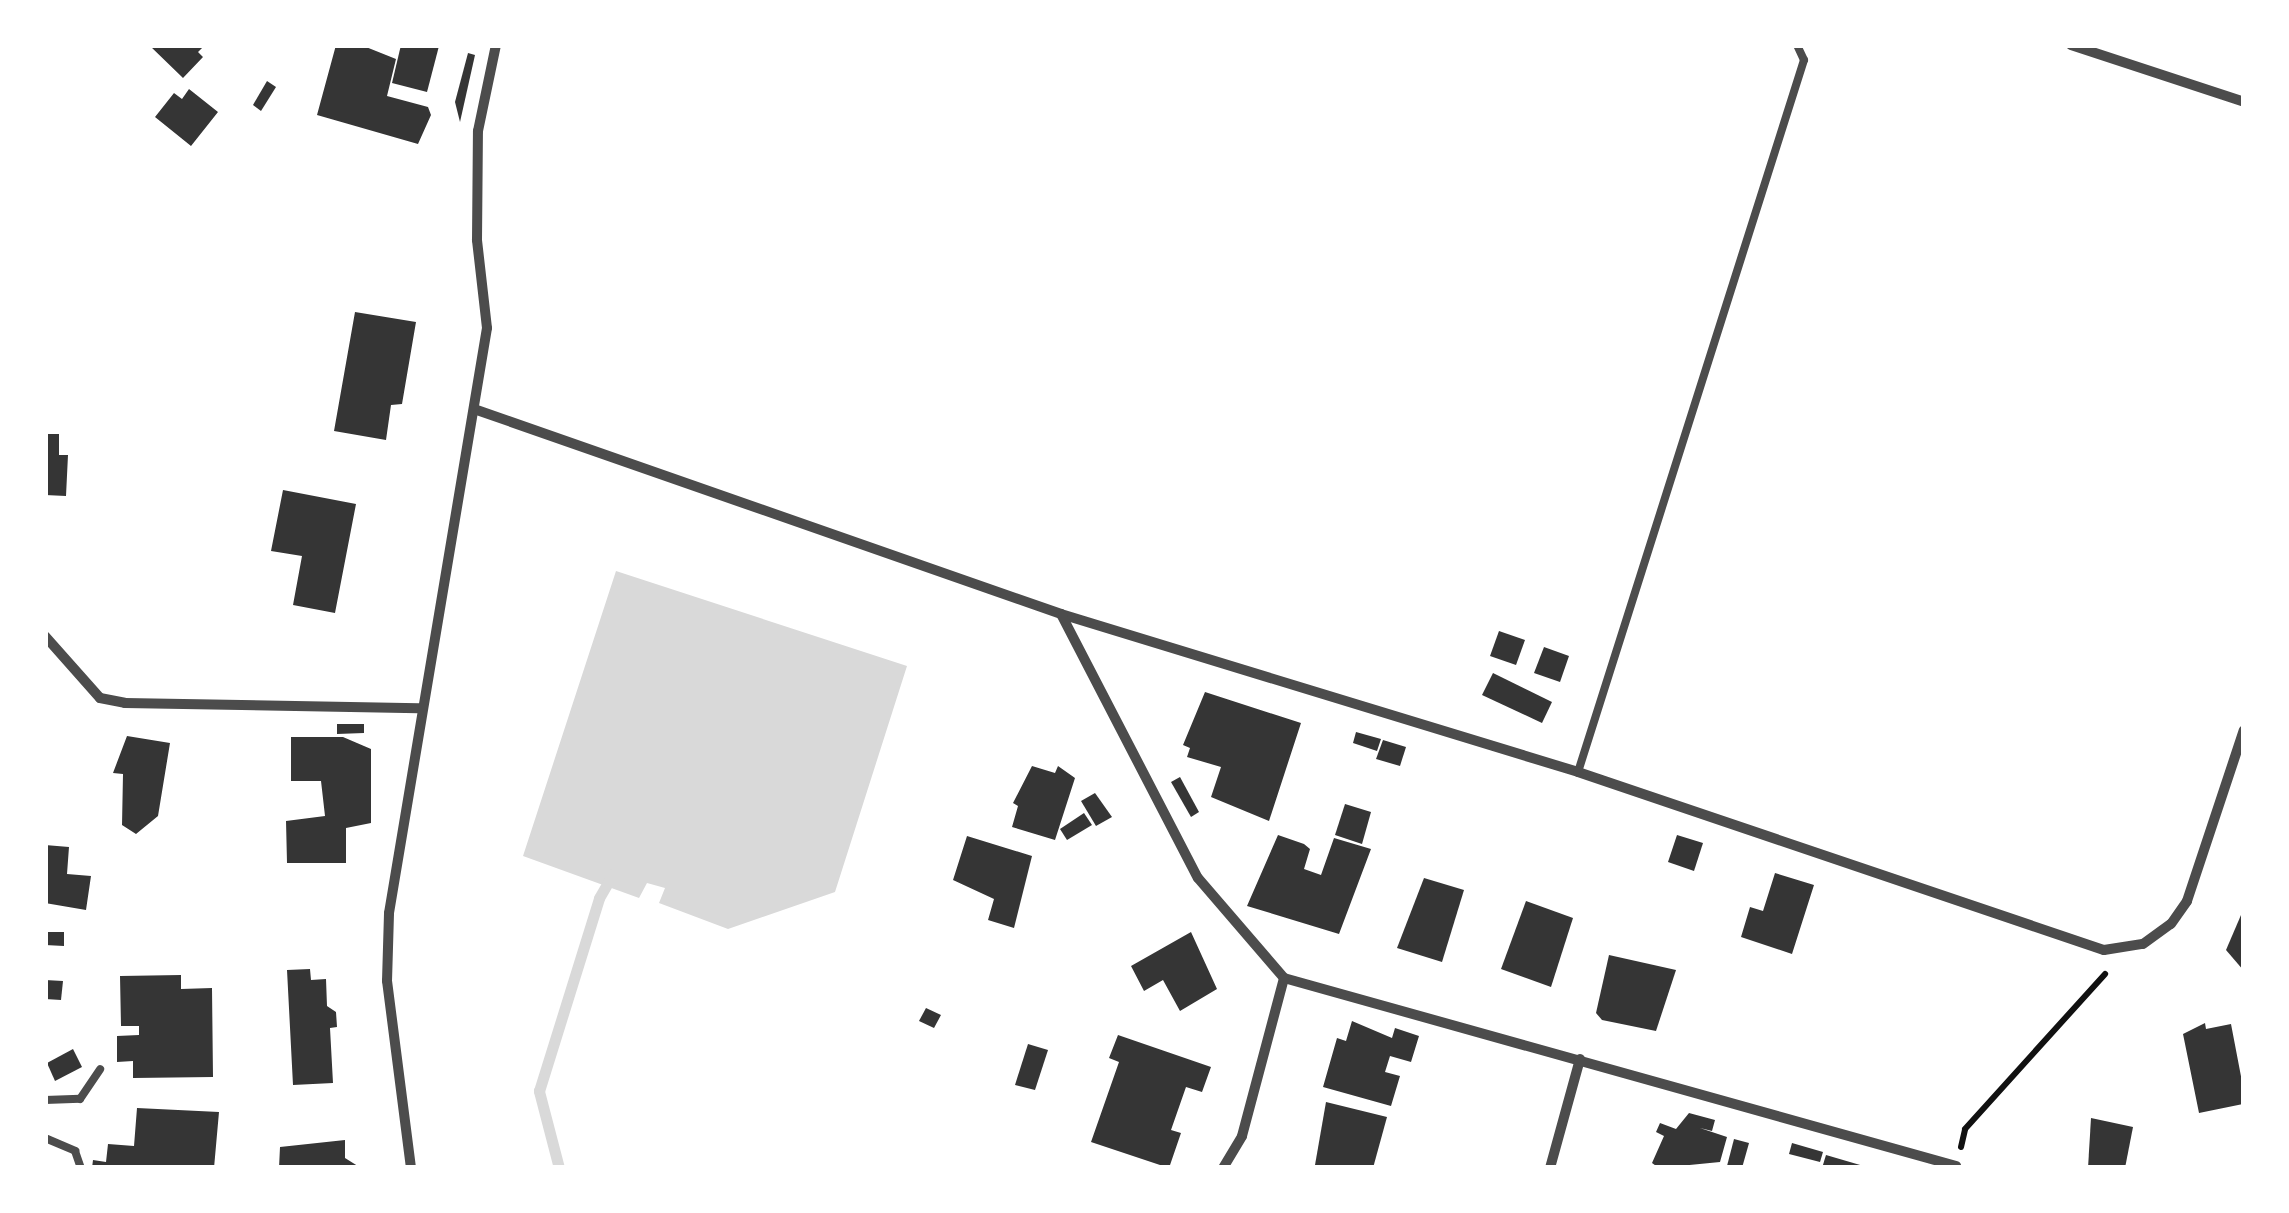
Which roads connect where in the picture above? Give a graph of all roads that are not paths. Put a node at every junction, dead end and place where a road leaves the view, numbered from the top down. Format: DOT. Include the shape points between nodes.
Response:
graph roads {
  1 [pos="496,45"];
  2 [pos="1797,45"];
  3 [pos="2071,45"];
  4 [pos="2244,102"];
  5 [pos="474,410"];
  6 [pos="1061,614"];
  7 [pos="45,636"];
  8 [pos="419,708"];
  9 [pos="2244,730"];
  10 [pos="1578,772"];
  11 [pos="1284,978"];
  12 [pos="1580,1059"];
  13 [pos="100,1069"];
  14 [pos="45,1100"];
  15 [pos="45,1138"];
  16 [pos="1956,1166"];
  17 [pos="80,1168"];
  18 [pos="411,1168"];
  19 [pos="1223,1168"];
  20 [pos="1550,1168"];
  1 -- 5 [label="street" via="478,132 477,240 486,328"];
  2 -- 10 [label="lane" via="1804,60"];
  3 -- 4 [label="street"];
  5 -- 6 [label="street"];
  5 -- 8 [label="street"];
  6 -- 10 [label="street"];
  6 -- 11 [label="street" via="1198,878"];
  7 -- 8 [label="street" via="100,698 125,703"];
  8 -- 18 [label="street" via="387,964"];
  9 -- 10 [label="street" via="2186,900 2171,924 2126,950 2072,942"];
  11 -- 12 [label="street"];
  11 -- 19 [label="street" via="1242,1136"];
  12 -- 16 [label="street"];
  12 -- 20 [label="street"];
  13 -- 14 [label="lane" via="80,1099"];
  15 -- 17 [label="lane" via="75,1151"];
}
